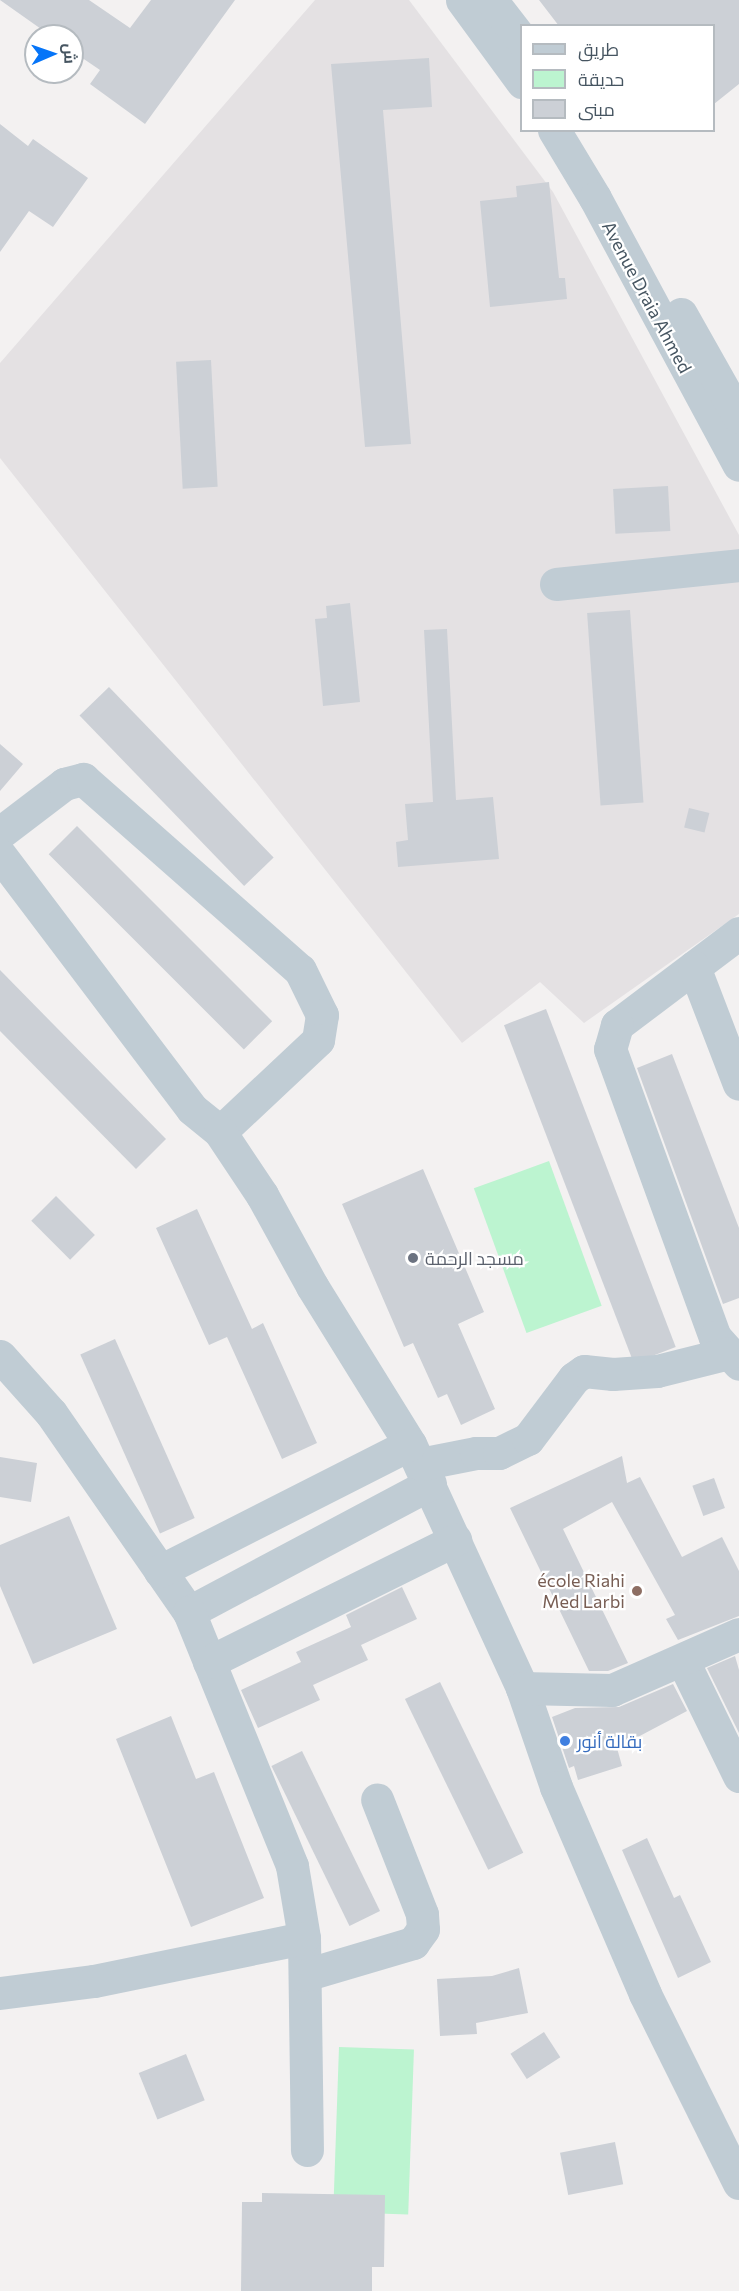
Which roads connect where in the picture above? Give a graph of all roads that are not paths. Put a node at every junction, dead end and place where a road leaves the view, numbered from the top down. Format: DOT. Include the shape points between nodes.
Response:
graph roads {
  1 [pos="462,0"];
  2 [pos="492,0"];
  3 [pos="520,37"];
  4 [pos="520,79"];
  5 [pos="555,132"];
  6 [pos="582,132"];
  7 [pos="663,303"];
  8 [pos="739,417"];
  9 [pos="739,465"];
  10 [pos="739,565"];
  11 [pos="556,584"];
  12 [pos="0,833"];
  13 [pos="0,855"];
  14 [pos="739,933"];
  15 [pos="694,967"];
  16 [pos="739,1084"];
  17 [pos="220,1132"];
  18 [pos="731,1345"];
  19 [pos="0,1356"];
  20 [pos="420,1464"];
  21 [pos="455,1540"];
  22 [pos="160,1571"];
  23 [pos="189,1612"];
  24 [pos="739,1634"];
  25 [pos="683,1661"];
  26 [pos="209,1662"];
  27 [pos="522,1688"];
  28 [pos="739,1776"];
  29 [pos="377,1799"];
  30 [pos="304,1938"];
  31 [pos="304,1975"];
  32 [pos="0,1993"];
  33 [pos="307,2150"];
  34 [pos="739,2183"];
  1 -- 4 [label="street"];
  2 -- 3 [label="street"];
  5 -- 7 [label="street, Avenue Draia Ahmed"];
  6 -- 7 [label="street, Avenue Draia Ahmed"];
  7 -- 8 [label="street, Avenue Draia Ahmed"];
  7 -- 9 [label="street, Avenue Draia Ahmed"];
  10 -- 11 [label="street"];
  12 -- 17 [label="street" via="64,784 83,778 300,969 322,1016 318,1040"];
  13 -- 17 [label="street" via="192,1109"];
  14 -- 15 [label="street"];
  15 -- 16 [label="street"];
  15 -- 18 [label="street" via="617,1025 610,1050"];
  17 -- 20 [label="street"];
  18 -- 20 [label="street" via="657,1371 584,1371 574,1378 528,1439 499,1453 476,1453"];
  19 -- 22 [label="street" via="51,1413"];
  20 -- 21 [label="street"];
  20 -- 22 [label="street"];
  20 -- 23 [label="street"];
  21 -- 26 [label="street"];
  21 -- 27 [label="street"];
  22 -- 23 [label="street"];
  23 -- 26 [label="street"];
  24 -- 25 [label="street"];
  25 -- 27 [label="street" via="612,1690"];
  25 -- 28 [label="street"];
  26 -- 30 [label="street" via="292,1866"];
  27 -- 34 [label="street" via="556,1787 645,1994"];
  29 -- 31 [label="street" via="422,1914 423,1929 413,1943"];
  30 -- 31 [label="street"];
  30 -- 32 [label="street" via="94,1981"];
  31 -- 33 [label="street"];
}
